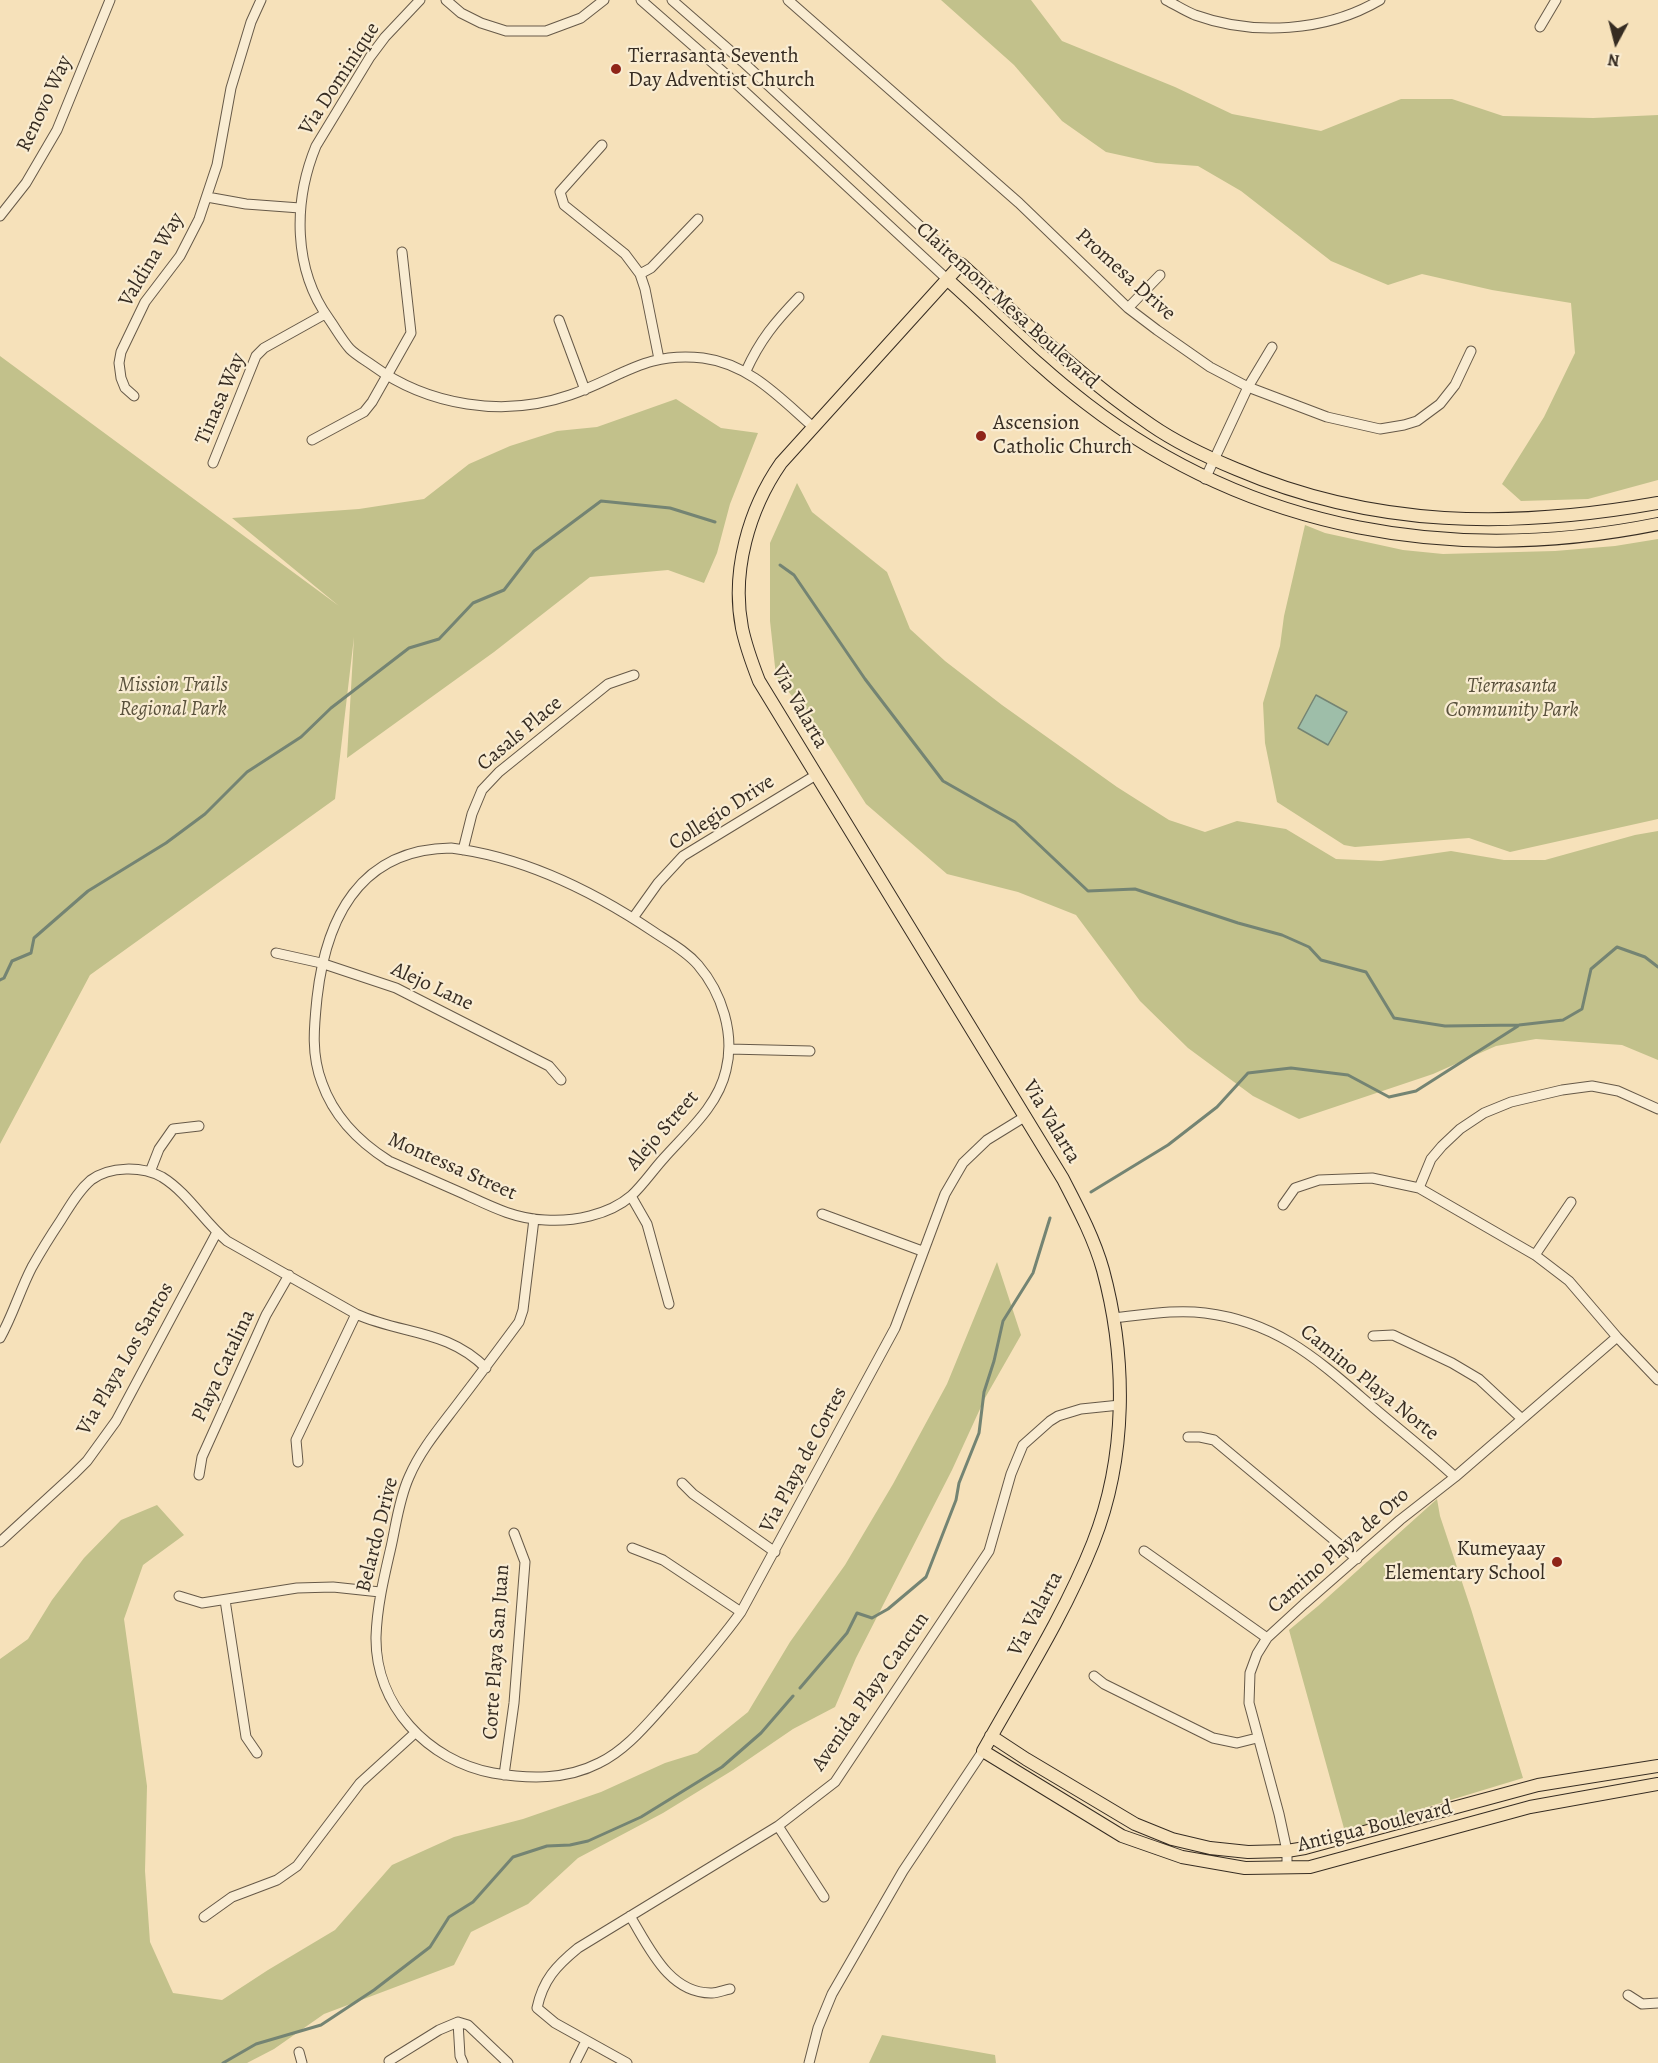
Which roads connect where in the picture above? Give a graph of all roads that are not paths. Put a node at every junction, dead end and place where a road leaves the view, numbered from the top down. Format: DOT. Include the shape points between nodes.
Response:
graph roads {
  1 [pos="110,0"];
  2 [pos="261,0"];
  3 [pos="420,0"];
  4 [pos="446,0"];
  5 [pos="604,0"];
  6 [pos="641,0"];
  7 [pos="672,0"];
  8 [pos="788,0"];
  9 [pos="1166,0"];
  10 [pos="1380,0"];
  11 [pos="1556,0"];
  12 [pos="1540,27"];
  13 [pos="602,145"];
  14 [pos="207,197"];
  15 [pos="300,208"];
  16 [pos="0,216"];
  17 [pos="698,219"];
  18 [pos="402,252"];
  19 [pos="962,264"];
  20 [pos="640,274"];
  21 [pos="1160,275"];
  22 [pos="948,280"];
  23 [pos="799,297"];
  24 [pos="1128,308"];
  25 [pos="325,314"];
  26 [pos="559,320"];
  27 [pos="1272,347"];
  28 [pos="1471,351"];
  29 [pos="659,359"];
  30 [pos="746,371"];
  31 [pos="387,376"];
  32 [pos="1248,387"];
  33 [pos="585,390"];
  34 [pos="134,396"];
  35 [pos="812,426"];
  36 [pos="312,440"];
  37 [pos="1214,460"];
  38 [pos="213,463"];
  39 [pos="1205,479"];
  40 [pos="1658,503"];
  41 [pos="1419,517"];
  42 [pos="1658,524"];
  43 [pos="1387,533"];
  44 [pos="634,675"];
  45 [pos="816,775"];
  46 [pos="463,850"];
  47 [pos="633,918"];
  48 [pos="276,953"];
  49 [pos="321,963"];
  50 [pos="729,1049"];
  51 [pos="810,1051"];
  52 [pos="561,1080"];
  53 [pos="1658,1109"];
  54 [pos="1026,1116"];
  55 [pos="199,1126"];
  56 [pos="150,1172"];
  57 [pos="1419,1188"];
  58 [pos="631,1196"];
  59 [pos="1571,1202"];
  60 [pos="1283,1205"];
  61 [pos="822,1215"];
  62 [pos="534,1219"];
  63 [pos="217,1232"];
  64 [pos="922,1251"];
  65 [pos="1535,1255"];
  66 [pos="289,1275"];
  67 [pos="669,1304"];
  68 [pos="356,1314"];
  69 [pos="1113,1318"];
  70 [pos="1373,1336"];
  71 [pos="1617,1337"];
  72 [pos="0,1338"];
  73 [pos="486,1368"];
  74 [pos="1658,1380"];
  75 [pos="1120,1405"];
  76 [pos="1522,1419"];
  77 [pos="1188,1437"];
  78 [pos="298,1462"];
  79 [pos="199,1475"];
  80 [pos="1455,1477"];
  81 [pos="682,1483"];
  82 [pos="514,1533"];
  83 [pos="0,1542"];
  84 [pos="632,1548"];
  85 [pos="1144,1551"];
  86 [pos="775,1552"];
  87 [pos="1357,1559"];
  88 [pos="380,1592"];
  89 [pos="179,1596"];
  90 [pos="225,1600"];
  91 [pos="741,1612"];
  92 [pos="1267,1638"];
  93 [pos="1094,1676"];
  94 [pos="415,1733"];
  95 [pos="991,1736"];
  96 [pos="1257,1738"];
  97 [pos="982,1751"];
  98 [pos="257,1753"];
  99 [pos="1658,1766"];
  100 [pos="504,1775"];
  101 [pos="556,1776"];
  102 [pos="1658,1785"];
  103 [pos="1520,1790"];
  104 [pos="1516,1811"];
  105 [pos="778,1826"];
  106 [pos="1287,1851"];
  107 [pos="1287,1869"];
  108 [pos="824,1897"];
  109 [pos="630,1916"];
  110 [pos="204,1917"];
  111 [pos="730,1989"];
  112 [pos="1628,1995"];
  113 [pos="1658,2003"];
  114 [pos="458,2022"];
  115 [pos="586,2041"];
  116 [pos="299,2052"];
  117 [pos="389,2061"];
  118 [pos="302,2063"];
  119 [pos="463,2063"];
  120 [pos="508,2063"];
  121 [pos="575,2063"];
  122 [pos="627,2063"];
  123 [pos="809,2063"];
  1 -- 16 [label="street, Renovo Way" via="57,130 26,183"];
  2 -- 14 [label="street, Valdina Way" via="231,88 218,165"];
  3 -- 15 [label="street, Via Dominique" via="370,57 316,146"];
  4 -- 5 [label="street" via="461,13 497,29 546,32 581,18"];
  6 -- 22 [label="street, Clairemont Mesa Boulevard"];
  7 -- 19 [label="street, Clairemont Mesa Boulevard"];
  8 -- 24 [label="street, Promesa Drive" via="1019,203"];
  9 -- 10 [label="street" via="1196,15 1265,28 1332,20"];
  11 -- 12 [label="street"];
  13 -- 20 [label="street" via="560,192 564,205 625,254"];
  14 -- 15 [label="street"];
  14 -- 34 [label="street, Valdina Way" via="180,256 145,302 121,352 121,378"];
  15 -- 25 [label="street, Via Dominique" via="302,260"];
  17 -- 20 [label="street" via="651,268"];
  18 -- 31 [label="street" via="411,333"];
  19 -- 22 [label="main road, Via Valarta"];
  19 -- 37 [label="main road, Clairemont Mesa Boulevard" via="1092,382 1153,427"];
  20 -- 29 [label="street"];
  21 -- 24 [label="street"];
  22 -- 35 [label="main road, Via Valarta"];
  22 -- 39 [label="main road, Clairemont Mesa Boulevard" via="1087,405"];
  23 -- 30 [label="street" via="771,326"];
  24 -- 32 [label="street, Promesa Drive" via="1210,367"];
  25 -- 31 [label="street, Via Dominique" via="350,349"];
  25 -- 38 [label="street, Tinasa Way" via="256,356"];
  26 -- 33 [label="street"];
  27 -- 32 [label="street"];
  28 -- 32 [label="street, Promesa Drive" via="1455,385 1440,404 1417,421 1380,429 1327,417"];
  29 -- 30 [label="street, Via Dominique" via="703,358"];
  29 -- 33 [label="street, Via Dominique" via="640,363"];
  30 -- 35 [label="street, Via Dominique"];
  31 -- 33 [label="street, Via Dominique" via="434,397 484,406 536,404"];
  31 -- 36 [label="street" via="364,412"];
  32 -- 37 [label="street"];
  35 -- 45 [label="main road, Via Valarta" via="766,483 748,526 740,588 742,626 759,681"];
  37 -- 39 [label="street"];
  37 -- 41 [label="main road, Clairemont Mesa Boulevard" via="1299,493"];
  39 -- 43 [label="main road, Clairemont Mesa Boulevard" via="1293,512"];
  40 -- 41 [label="main road, Clairemont Mesa Boulevard" via="1554,517"];
  41 -- 43 [label="main road" via="1401,520"];
  42 -- 43 [label="main road, Clairemont Mesa Boulevard" via="1622,531 1500,541"];
  44 -- 46 [label="street, Casals Place" via="608,684 499,772 482,790"];
  45 -- 47 [label="street, Collegio Drive" via="683,856"];
  45 -- 54 [label="main road, Via Valarta"];
  46 -- 47 [label="street, Montessa Street" via="531,867 599,897"];
  46 -- 49 [label="street, Montessa Street" via="413,852 370,875 342,910"];
  47 -- 50 [label="street, Alejo Street" via="689,955 706,976 724,1012"];
  48 -- 49 [label="street, Alejo Lane"];
  49 -- 52 [label="street, Alejo Lane" via="396,987 427,1002 549,1066"];
  49 -- 62 [label="street, Montessa Street" via="314,1024 315,1058 327,1097 350,1130 389,1161 510,1215"];
  50 -- 51 [label="street"];
  50 -- 58 [label="street, Alejo Street" via="723,1082 710,1106"];
  53 -- 57 [label="street" via="1618,1091 1592,1086 1511,1102 1460,1129 1431,1159"];
  54 -- 64 [label="street, Via Playa de Cortes" via="987,1140 963,1163 945,1194"];
  54 -- 69 [label="main road, Via Valarta" via="1084,1219 1103,1269"];
  55 -- 56 [label="street" via="173,1129"];
  56 -- 63 [label="street" via="180,1190"];
  56 -- 72 [label="street" via="112,1171 93,1179 78,1193 32,1267"];
  57 -- 60 [label="street" via="1372,1178 1319,1180 1295,1188"];
  57 -- 65 [label="street"];
  58 -- 62 [label="street, Alejo Street" via="589,1216"];
  58 -- 67 [label="street" via="647,1224"];
  59 -- 65 [label="street"];
  61 -- 64 [label="street"];
  62 -- 73 [label="street, Belardo Drive" via="523,1310 519,1322"];
  63 -- 66 [label="street"];
  63 -- 83 [label="street, Via Playa Los Santos" via="116,1421 87,1461"];
  64 -- 86 [label="street, Via Playa de Cortes" via="895,1328"];
  65 -- 71 [label="street" via="1569,1281"];
  66 -- 68 [label="street"];
  66 -- 79 [label="street, Playa Catalina" via="266,1315 202,1457"];
  68 -- 73 [label="street" via="375,1323 446,1340"];
  68 -- 78 [label="street" via="296,1440"];
  69 -- 75 [label="main road, Via Valarta"];
  69 -- 80 [label="street, Camino Playa Norte" via="1197,1312 1267,1330 1311,1354"];
  70 -- 76 [label="street" via="1393,1335 1479,1378"];
  71 -- 74 [label="street"];
  71 -- 76 [label="street, Camino Playa de Oro"];
  73 -- 88 [label="street, Belardo Drive" via="423,1449 408,1478"];
  75 -- 95 [label="main road, Via Valarta" via="1112,1481 1094,1540 1075,1586"];
  75 -- 105 [label="street, Avenida Playa Cancun" via="1058,1416 1023,1444 989,1551 835,1782"];
  76 -- 80 [label="street, Camino Playa de Oro"];
  77 -- 87 [label="street" via="1214,1440"];
  80 -- 87 [label="street, Camino Playa de Oro"];
  81 -- 86 [label="street"];
  82 -- 100 [label="street, Corte Playa San Juan" via="525,1562"];
  84 -- 91 [label="street" via="663,1560"];
  85 -- 92 [label="street"];
  86 -- 91 [label="street, Via Playa de Cortes"];
  87 -- 92 [label="street, Camino Playa de Oro"];
  88 -- 90 [label="street" via="297,1588"];
  88 -- 94 [label="street, Belardo Drive" via="376,1638 380,1671 399,1712"];
  89 -- 90 [label="street" via="202,1603"];
  90 -- 98 [label="street" via="246,1737"];
  91 -- 101 [label="street, Via Playa de Cortes" via="717,1647 620,1750 578,1772"];
  92 -- 96 [label="street, Camino Playa de Oro" via="1250,1673 1249,1703"];
  93 -- 96 [label="street" via="1213,1738 1237,1743"];
  94 -- 100 [label="street, Belardo Drive" via="448,1757"];
  94 -- 110 [label="street" via="360,1783 297,1866 277,1880 232,1897"];
  95 -- 97 [label="main road, Via Valarta"];
  95 -- 106 [label="main road, Antigua Boulevard" via="1154,1832 1219,1850"];
  96 -- 106 [label="street, Camino Playa de Oro"];
  97 -- 107 [label="main road, Antigua Boulevard" via="1122,1836 1142,1844 1213,1864"];
  97 -- 123 [label="street, Via Valarta" via="903,1871 832,1994"];
  99 -- 103 [label="main road, Antigua Boulevard"];
  100 -- 101 [label="street, Belardo Drive"];
  102 -- 104 [label="main road, Antigua Boulevard"];
  103 -- 104 [label="main road" via="1515,1799"];
  103 -- 106 [label="main road, Antigua Boulevard" via="1372,1832"];
  104 -- 107 [label="main road, Antigua Boulevard" via="1340,1860"];
  105 -- 108 [label="street"];
  105 -- 109 [label="street, Avenida Playa Cancun"];
  106 -- 107 [label="street, Camino Playa de Oro"];
  109 -- 111 [label="street" via="662,1968 678,1982 712,1993"];
  109 -- 115 [label="street, Avenida Playa Cancun" via="578,1948 541,1990 537,2008 555,2024"];
  112 -- 113 [label="street" via="1642,2004"];
  114 -- 117 [label="street"];
  114 -- 119 [label="street"];
  114 -- 120 [label="street" via="468,2025"];
  115 -- 121 [label="street"];
  115 -- 122 [label="street"];
  116 -- 118 [label="street"];
}
